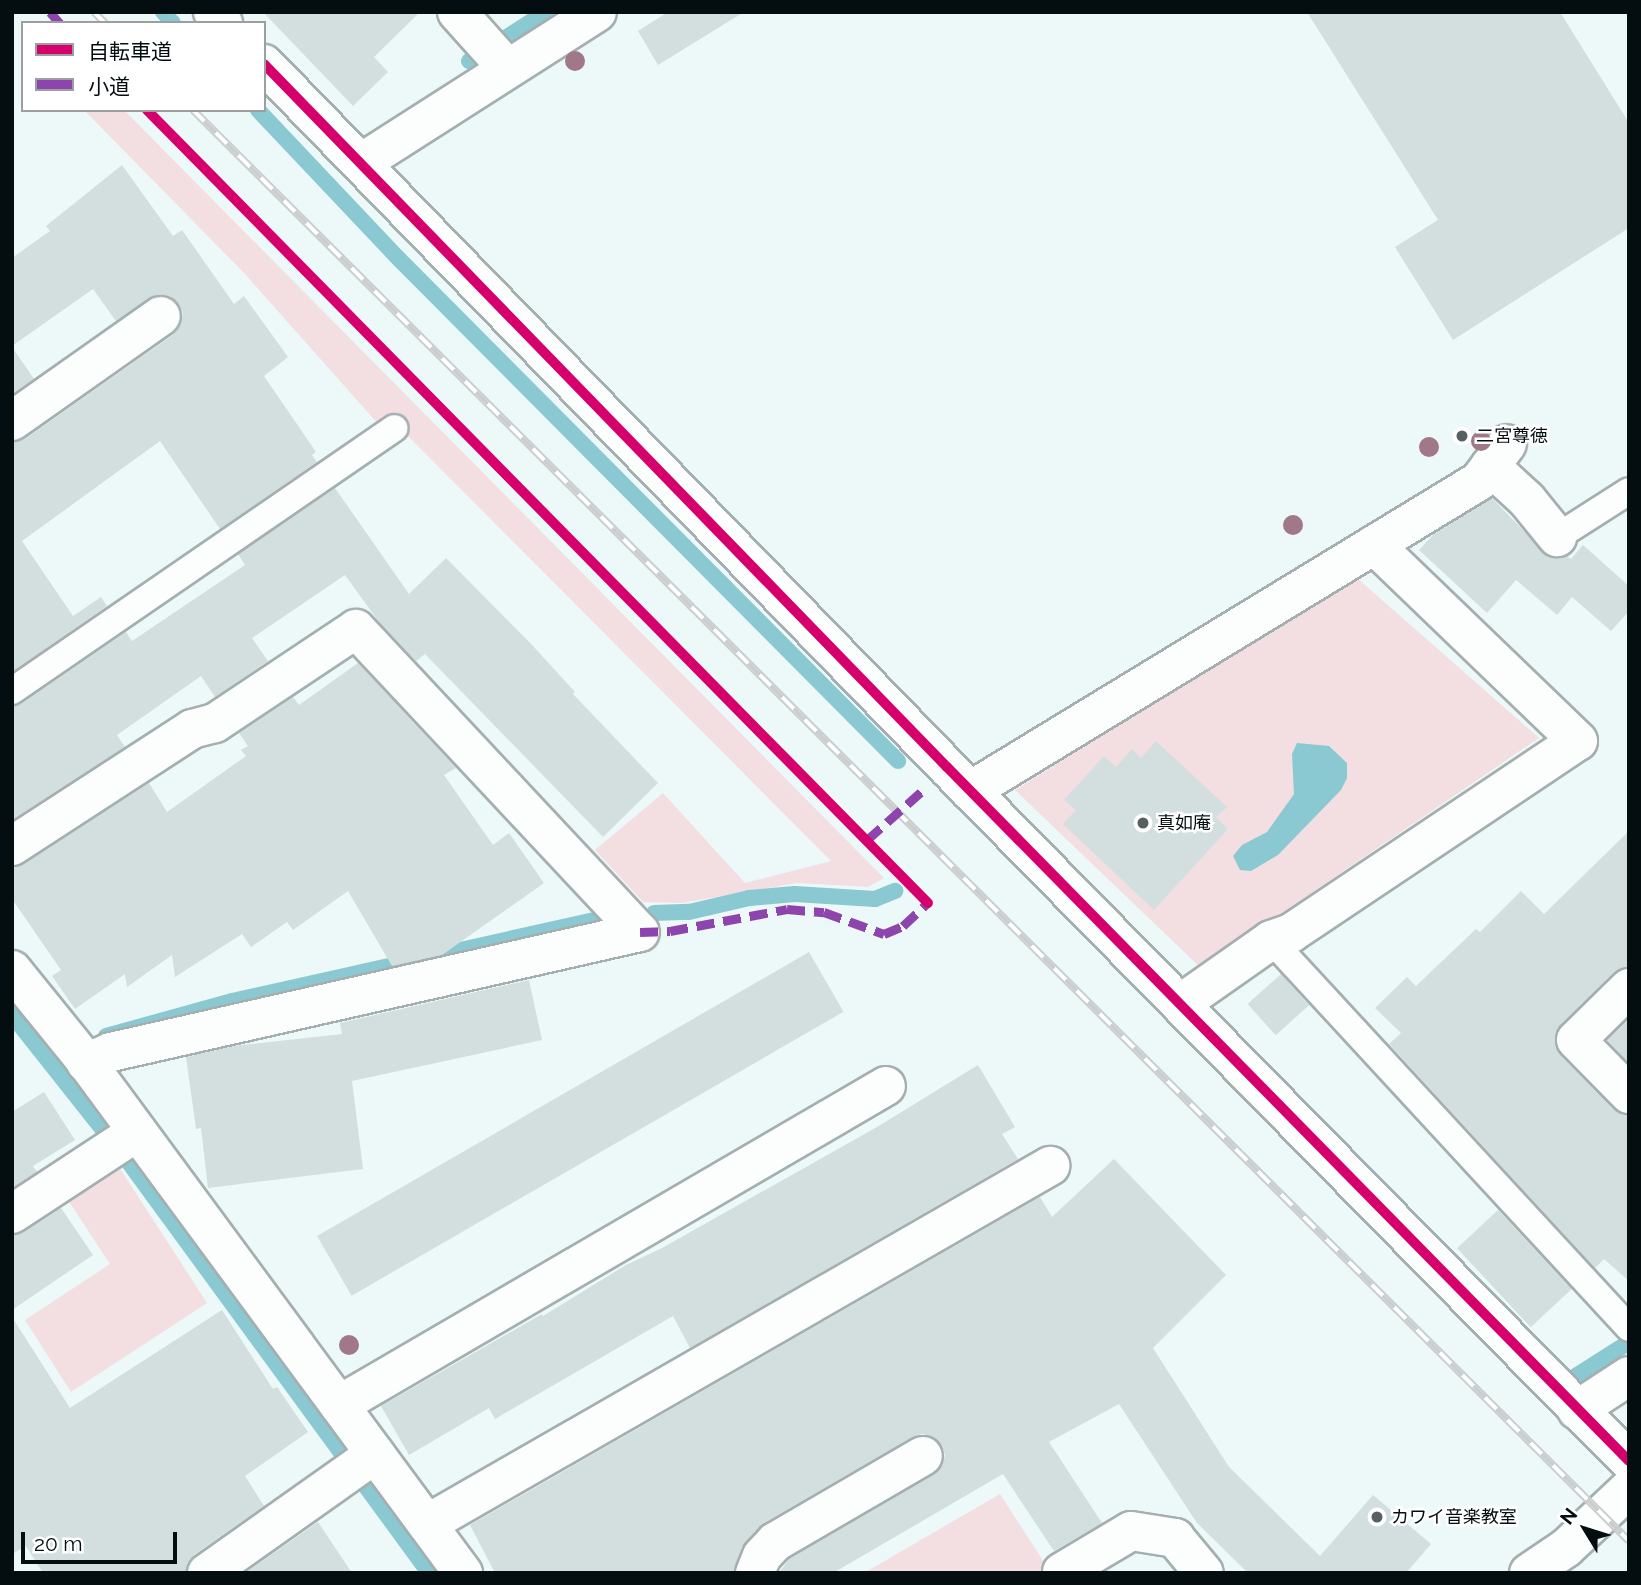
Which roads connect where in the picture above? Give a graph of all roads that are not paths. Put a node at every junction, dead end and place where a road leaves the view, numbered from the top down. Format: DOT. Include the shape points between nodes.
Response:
graph roads {
  1 [pos="597,12"];
  2 [pos="485,44"];
  3 [pos="266,66"];
  4 [pos="361,163"];
  5 [pos="161,316"];
  6 [pos="12,422"];
  7 [pos="394,428"];
  8 [pos="1629,491"];
  9 [pos="1557,537"];
  10 [pos="1374,545"];
  11 [pos="12,691"];
  12 [pos="970,791"];
  13 [pos="12,846"];
  14 [pos="1271,940"];
  15 [pos="12,970"];
  16 [pos="1629,988"];
  17 [pos="1180,1004"];
  18 [pos="82,1057"];
  19 [pos="886,1086"];
  20 [pos="1629,1094"];
  21 [pos="123,1141"];
  22 [pos="1050,1166"];
  23 [pos="12,1214"];
  24 [pos="1629,1328"];
  25 [pos="1629,1377"];
  26 [pos="339,1405"];
  27 [pos="1577,1410"];
  28 [pos="923,1456"];
  29 [pos="1629,1461"];
  30 [pos="359,1466"];
  31 [pos="1629,1489"];
  32 [pos="427,1524"];
  33 [pos="448,1568"];
  34 [pos="1062,1572"];
  35 [pos="207,1573"];
  36 [pos="755,1573"];
  37 [pos="1204,1573"];
  38 [pos="1529,1573"];
  1 -- 2 [label="street"];
  2 -- 4 [label="street"];
  3 -- 4 [label="street"];
  4 -- 12 [label="street"];
  5 -- 6 [label="street"];
  7 -- 11 [label="lane"];
  8 -- 9 [label="lane"];
  9 -- 10 [label="street" via="1498,455 1479,481"];
  10 -- 12 [label="street"];
  10 -- 14 [label="street" via="1578,741 1291,933"];
  12 -- 17 [label="street"];
  13 -- 18 [label="street" via="192,729 215,723 356,629 640,932"];
  14 -- 17 [label="street"];
  14 -- 24 [label="lane"];
  15 -- 18 [label="street"];
  16 -- 20 [label="street" via="1576,1040"];
  17 -- 27 [label="street"];
  18 -- 21 [label="street"];
  19 -- 26 [label="street"];
  21 -- 23 [label="street"];
  21 -- 26 [label="street"];
  22 -- 32 [label="street"];
  25 -- 27 [label="street"];
  26 -- 30 [label="street"];
  27 -- 29 [label="street"];
  28 -- 36 [label="street" via="775,1542"];
  30 -- 32 [label="street"];
  30 -- 35 [label="street"];
  31 -- 38 [label="street" via="1566,1548"];
  32 -- 33 [label="street"];
  34 -- 37 [label="street" via="1131,1531 1175,1538"];
}
